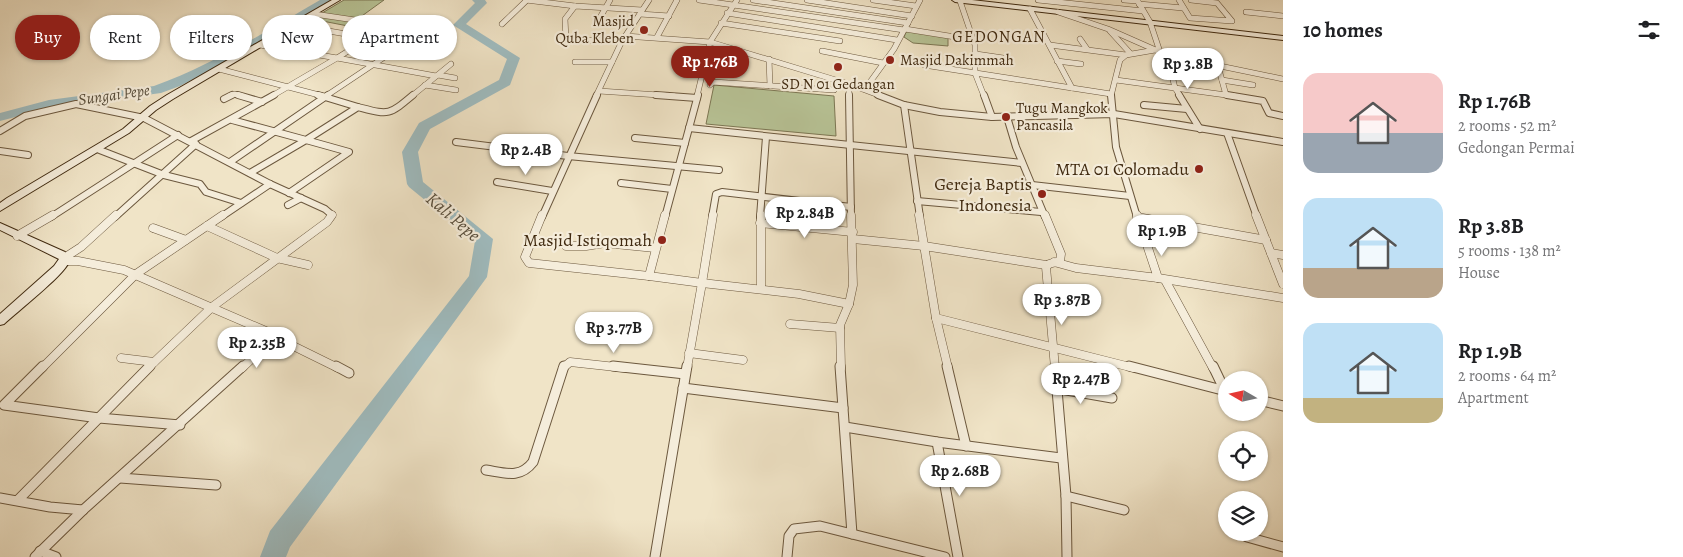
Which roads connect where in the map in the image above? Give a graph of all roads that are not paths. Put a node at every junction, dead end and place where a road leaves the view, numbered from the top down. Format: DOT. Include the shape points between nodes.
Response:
graph roads {
  1 [pos="337,0"];
  2 [pos="526,0"];
  3 [pos="610,0"];
  4 [pos="648,0"];
  5 [pos="677,0"];
  6 [pos="699,0"];
  7 [pos="737,0"];
  8 [pos="754,0"];
  9 [pos="808,0"];
  10 [pos="873,0"];
  11 [pos="920,0"];
  12 [pos="958,0"];
  13 [pos="1038,0"];
  14 [pos="1124,0"];
  15 [pos="1179,0"];
  16 [pos="1191,0"];
  17 [pos="1060,1"];
  18 [pos="1138,2"];
  19 [pos="733,5"];
  20 [pos="575,6"];
  21 [pos="916,6"];
  22 [pos="606,7"];
  23 [pos="1183,8"];
  24 [pos="1030,9"];
  25 [pos="1143,11"];
  26 [pos="641,12"];
  27 [pos="1058,12"];
  28 [pos="1246,12"];
  29 [pos="727,13"];
  30 [pos="314,14"];
  31 [pos="669,16"];
  32 [pos="912,16"];
  33 [pos="1283,16"];
  34 [pos="342,18"];
  35 [pos="598,21"];
  36 [pos="1150,22"];
  37 [pos="720,23"];
  38 [pos="908,23"];
  39 [pos="502,24"];
  40 [pos="1108,29"];
  41 [pos="904,30"];
  42 [pos="657,37"];
  43 [pos="623,38"];
  44 [pos="1283,38"];
  45 [pos="1080,39"];
  46 [pos="897,40"];
  47 [pos="974,40"];
  48 [pos="840,41"];
  49 [pos="710,42"];
  50 [pos="260,45"];
  51 [pos="1050,45"];
  52 [pos="1087,49"];
  53 [pos="822,51"];
  54 [pos="1158,51"];
  55 [pos="976,54"];
  56 [pos="1128,54"];
  57 [pos="342,55"];
  58 [pos="1167,55"];
  59 [pos="338,58"];
  60 [pos="1010,58"];
  61 [pos="769,59"];
  62 [pos="381,60"];
  63 [pos="1057,61"];
  64 [pos="575,62"];
  65 [pos="612,62"];
  66 [pos="883,62"];
  67 [pos="451,64"];
  68 [pos="1081,64"];
  69 [pos="374,65"];
  70 [pos="924,65"];
  71 [pos="1218,66"];
  72 [pos="219,69"];
  73 [pos="975,73"];
  74 [pos="437,76"];
  75 [pos="455,78"];
  76 [pos="1283,79"];
  77 [pos="1116,80"];
  78 [pos="1222,80"];
  79 [pos="849,84"];
  80 [pos="425,85"];
  81 [pos="710,85"];
  82 [pos="1253,85"];
  83 [pos="770,86"];
  84 [pos="288,87"];
  85 [pos="1072,88"];
  86 [pos="1175,88"];
  87 [pos="456,90"];
  88 [pos="834,90"];
  89 [pos="865,90"];
  90 [pos="599,91"];
  91 [pos="1111,94"];
  92 [pos="1226,96"];
  93 [pos="324,97"];
  94 [pos="697,98"];
  95 [pos="224,99"];
  96 [pos="262,102"];
  97 [pos="904,105"];
  98 [pos="1144,105"];
  99 [pos="358,107"];
  100 [pos="1187,109"];
  101 [pos="1114,114"];
  102 [pos="1283,116"];
  103 [pos="992,117"];
  104 [pos="1007,117"];
  105 [pos="144,118"];
  106 [pos="232,120"];
  107 [pos="689,128"];
  108 [pos="1200,129"];
  109 [pos="0,131"];
  110 [pos="273,132"];
  111 [pos="1227,133"];
  112 [pos="178,135"];
  113 [pos="635,138"];
  114 [pos="766,138"];
  115 [pos="306,140"];
  116 [pos="456,142"];
  117 [pos="1283,142"];
  118 [pos="193,143"];
  119 [pos="685,143"];
  120 [pos="849,146"];
  121 [pos="97,149"];
  122 [pos="0,151"];
  123 [pos="910,152"];
  124 [pos="28,155"];
  125 [pos="568,156"];
  126 [pos="230,162"];
  127 [pos="133,164"];
  128 [pos="1022,164"];
  129 [pos="678,166"];
  130 [pos="719,170"];
  131 [pos="250,173"];
  132 [pos="164,175"];
  133 [pos="497,182"];
  134 [pos="620,183"];
  135 [pos="270,184"];
  136 [pos="1032,186"];
  137 [pos="672,189"];
  138 [pos="552,191"];
  139 [pos="289,193"];
  140 [pos="1130,196"];
  141 [pos="762,197"];
  142 [pos="301,198"];
  143 [pos="916,201"];
  144 [pos="241,203"];
  145 [pos="288,206"];
  146 [pos="851,207"];
  147 [pos="0,208"];
  148 [pos="1041,212"];
  149 [pos="1137,217"];
  150 [pos="760,223"];
  151 [pos="0,226"];
  152 [pos="207,226"];
  153 [pos="153,228"];
  154 [pos="16,236"];
  155 [pos="853,236"];
  156 [pos="186,240"];
  157 [pos="1266,240"];
  158 [pos="566,246"];
  159 [pos="924,246"];
  160 [pos="656,248"];
  161 [pos="1271,253"];
  162 [pos="1283,256"];
  163 [pos="277,258"];
  164 [pos="64,259"];
  165 [pos="1050,264"];
  166 [pos="308,265"];
  167 [pos="136,274"];
  168 [pos="649,276"];
  169 [pos="1162,279"];
  170 [pos="1282,281"];
  171 [pos="702,283"];
  172 [pos="761,288"];
  173 [pos="1283,298"];
  174 [pos="849,304"];
  175 [pos="212,307"];
  176 [pos="5,311"];
  177 [pos="936,318"];
  178 [pos="0,321"];
  179 [pos="790,324"];
  180 [pos="840,328"];
  181 [pos="275,337"];
  182 [pos="1052,347"];
  183 [pos="689,353"];
  184 [pos="121,358"];
  185 [pos="743,360"];
  186 [pos="154,362"];
  187 [pos="349,373"];
  188 [pos="685,374"];
  189 [pos="1218,376"];
  190 [pos="683,388"];
  191 [pos="1056,388"];
  192 [pos="1218,389"];
  193 [pos="1112,398"];
  194 [pos="1268,402"];
  195 [pos="1,406"];
  196 [pos="1283,406"];
  197 [pos="843,408"];
  198 [pos="99,418"];
  199 [pos="180,425"];
  200 [pos="845,427"];
  201 [pos="937,442"];
  202 [pos="966,446"];
  203 [pos="1061,458"];
  204 [pos="486,470"];
  205 [pos="120,478"];
  206 [pos="216,485"];
  207 [pos="1066,496"];
  208 [pos="0,498"];
  209 [pos="18,500"];
  210 [pos="83,510"];
  211 [pos="1124,510"];
  212 [pos="852,534"];
  213 [pos="1259,541"];
  214 [pos="1283,547"];
  215 [pos="38,554"];
  216 [pos="56,557"];
  217 [pos="654,557"];
  218 [pos="787,557"];
  219 [pos="945,557"];
  220 [pos="958,557"];
  221 [pos="1067,557"];
  1 -- 30 [label="main road"];
  2 -- 20 [label="street"];
  2 -- 39 [label="street"];
  3 -- 22 [label="street"];
  4 -- 26 [label="street"];
  5 -- 31 [label="street"];
  6 -- 19 [label="street"];
  7 -- 19 [label="street"];
  8 -- 38 [label="street"];
  9 -- 32 [label="street"];
  10 -- 21 [label="street"];
  11 -- 21 [label="street"];
  12 -- 24 [label="main road"];
  12 -- 47 [label="street"];
  13 -- 17 [label="street"];
  14 -- 18 [label="street"];
  15 -- 23 [label="street"];
  16 -- 23 [label="street" via="1217,3 1232,21 1192,18"];
  17 -- 25 [label="street"];
  18 -- 23 [label="street"];
  18 -- 25 [label="street"];
  19 -- 29 [label="street"];
  19 -- 41 [label="street"];
  20 -- 22 [label="street"];
  20 -- 43 [label="street" via="565,19 566,40"];
  21 -- 32 [label="street"];
  22 -- 26 [label="street"];
  22 -- 35 [label="street"];
  24 -- 27 [label="main road"];
  24 -- 51 [label="street"];
  25 -- 36 [label="street"];
  26 -- 31 [label="street"];
  26 -- 43 [label="street"];
  27 -- 36 [label="main road"];
  27 -- 40 [label="street"];
  28 -- 33 [label="street"];
  29 -- 37 [label="street"];
  29 -- 46 [label="street"];
  30 -- 34 [label="street"];
  31 -- 42 [label="street"];
  32 -- 38 [label="street"];
  36 -- 44 [label="main road"];
  36 -- 54 [label="street"];
  37 -- 48 [label="street"];
  37 -- 49 [label="street"];
  38 -- 41 [label="street"];
  40 -- 54 [label="street"];
  40 -- 56 [label="street"];
  41 -- 47 [label="street"];
  41 -- 66 [label="street"];
  42 -- 43 [label="street"];
  42 -- 49 [label="street"];
  43 -- 65 [label="street"];
  45 -- 52 [label="street"];
  47 -- 55 [label="street"];
  49 -- 61 [label="street"];
  49 -- 94 [label="street"];
  50 -- 59 [label="street"];
  50 -- 72 [label="main road"];
  51 -- 52 [label="street"];
  51 -- 63 [label="street"];
  52 -- 56 [label="street"];
  53 -- 66 [label="street"];
  54 -- 56 [label="street"];
  54 -- 58 [label="street"];
  55 -- 60 [label="street"];
  55 -- 73 [label="street"];
  56 -- 77 [label="street" via="1120,60"];
  57 -- 59 [label="street"];
  58 -- 71 [label="street"];
  58 -- 86 [label="street"];
  59 -- 69 [label="street"];
  59 -- 84 [label="street"];
  61 -- 79 [label="street"];
  61 -- 83 [label="street"];
  62 -- 69 [label="street"];
  63 -- 68 [label="street"];
  63 -- 85 [label="street"];
  64 -- 65 [label="street"];
  65 -- 90 [label="street"];
  66 -- 89 [label="street"];
  67 -- 74 [label="street"];
  69 -- 74 [label="street"];
  69 -- 93 [label="street"];
  70 -- 73 [label="street"];
  71 -- 76 [label="street"];
  71 -- 78 [label="street"];
  72 -- 84 [label="street"];
  72 -- 105 [label="main road" via="153,108"];
  73 -- 85 [label="street"];
  73 -- 103 [label="street"];
  74 -- 75 [label="street"];
  74 -- 80 [label="street"];
  77 -- 86 [label="street"];
  77 -- 91 [label="street"];
  78 -- 82 [label="street"];
  78 -- 92 [label="street"];
  79 -- 89 [label="street"];
  79 -- 120 [label="street"];
  80 -- 87 [label="street"];
  80 -- 99 [label="street" via="393,112 382,113"];
  81 -- 83 [label="street" via="713,82"];
  83 -- 88 [label="street"];
  84 -- 93 [label="street"];
  84 -- 96 [label="street"];
  85 -- 91 [label="street"];
  86 -- 92 [label="street"];
  86 -- 100 [label="street"];
  89 -- 97 [label="street"];
  90 -- 94 [label="street"];
  90 -- 125 [label="street"];
  91 -- 101 [label="street"];
  92 -- 102 [label="street" via="1262,100 1269,113"];
  93 -- 99 [label="street"];
  93 -- 110 [label="street"];
  94 -- 107 [label="street"];
  95 -- 96 [label="street" via="236,95"];
  96 -- 106 [label="street"];
  97 -- 103 [label="street"];
  97 -- 123 [label="street"];
  98 -- 100 [label="street"];
  99 -- 115 [label="street"];
  100 -- 108 [label="street"];
  101 -- 104 [label="street"];
  101 -- 108 [label="street"];
  101 -- 140 [label="street" via="1116,147"];
  103 -- 104 [label="street"];
  104 -- 128 [label="street"];
  105 -- 109 [label="street" via="76,104 25,116"];
  105 -- 112 [label="street"];
  105 -- 121 [label="main road"];
  106 -- 110 [label="street"];
  106 -- 118 [label="street"];
  107 -- 114 [label="street"];
  107 -- 119 [label="street"];
  108 -- 111 [label="street"];
  110 -- 115 [label="street"];
  110 -- 126 [label="street"];
  111 -- 117 [label="street"];
  111 -- 157 [label="street"];
  112 -- 118 [label="street"];
  112 -- 127 [label="street"];
  113 -- 119 [label="street"];
  114 -- 120 [label="street"];
  114 -- 141 [label="street"];
  115 -- 131 [label="street"];
  115 -- 139 [label="street" via="349,152"];
  116 -- 125 [label="street"];
  118 -- 126 [label="street"];
  118 -- 132 [label="street"];
  119 -- 129 [label="street"];
  120 -- 123 [label="street"];
  120 -- 146 [label="street"];
  121 -- 127 [label="street"];
  121 -- 147 [label="main road"];
  122 -- 124 [label="street"];
  123 -- 128 [label="street"];
  123 -- 143 [label="street"];
  125 -- 129 [label="street"];
  125 -- 138 [label="street"];
  126 -- 131 [label="street"];
  127 -- 132 [label="street"];
  127 -- 154 [label="street"];
  128 -- 136 [label="street"];
  129 -- 130 [label="street"];
  129 -- 137 [label="street"];
  131 -- 135 [label="street"];
  132 -- 144 [label="street" via="200,184 206,192"];
  132 -- 164 [label="street"];
  133 -- 138 [label="street"];
  134 -- 137 [label="street"];
  135 -- 139 [label="street"];
  135 -- 144 [label="street"];
  136 -- 140 [label="street"];
  136 -- 148 [label="street"];
  137 -- 160 [label="street"];
  138 -- 168 [label="street" via="526,256 529,263"];
  139 -- 142 [label="street"];
  140 -- 149 [label="street"];
  141 -- 146 [label="street"];
  141 -- 150 [label="street"];
  141 -- 171 [label="street" via="722,192 715,195"];
  142 -- 145 [label="street"];
  142 -- 163 [label="street" via="332,215"];
  143 -- 148 [label="street"];
  143 -- 159 [label="street"];
  144 -- 152 [label="street"];
  146 -- 155 [label="street"];
  148 -- 165 [label="street" via="1061,254 1061,260"];
  149 -- 157 [label="street"];
  149 -- 169 [label="street"];
  150 -- 155 [label="street"];
  150 -- 172 [label="street"];
  151 -- 154 [label="main road"];
  152 -- 156 [label="street"];
  152 -- 163 [label="street"];
  153 -- 156 [label="street"];
  154 -- 164 [label="main road"];
  155 -- 159 [label="street"];
  155 -- 174 [label="street" via="853,285"];
  156 -- 167 [label="street"];
  157 -- 161 [label="street"];
  158 -- 160 [label="street" via="605,243"];
  159 -- 165 [label="street"];
  159 -- 177 [label="street"];
  160 -- 168 [label="street"];
  161 -- 162 [label="street"];
  161 -- 170 [label="street"];
  163 -- 166 [label="street"];
  163 -- 175 [label="street"];
  164 -- 167 [label="street"];
  164 -- 176 [label="main road" via="58,269"];
  165 -- 169 [label="street"];
  165 -- 182 [label="street"];
  167 -- 175 [label="street"];
  167 -- 195 [label="street"];
  168 -- 171 [label="street"];
  169 -- 173 [label="street"];
  169 -- 189 [label="street"];
  171 -- 172 [label="street"];
  171 -- 183 [label="street"];
  172 -- 174 [label="street"];
  174 -- 180 [label="street"];
  175 -- 181 [label="street"];
  175 -- 186 [label="street"];
  176 -- 178 [label="main road"];
  177 -- 182 [label="street"];
  177 -- 202 [label="street"];
  179 -- 180 [label="street"];
  180 -- 197 [label="street"];
  181 -- 187 [label="street"];
  181 -- 199 [label="street"];
  182 -- 191 [label="street"];
  182 -- 192 [label="street"];
  183 -- 185 [label="street"];
  183 -- 188 [label="street"];
  184 -- 186 [label="street"];
  186 -- 198 [label="street"];
  188 -- 190 [label="street"];
  188 -- 204 [label="street" via="570,362 560,374 527,472 516,475"];
  190 -- 197 [label="street"];
  190 -- 217 [label="street"];
  191 -- 193 [label="street"];
  191 -- 203 [label="street"];
  194 -- 196 [label="street"];
  195 -- 198 [label="street"];
  197 -- 200 [label="street"];
  198 -- 199 [label="street"];
  198 -- 209 [label="street"];
  199 -- 205 [label="street"];
  200 -- 201 [label="street"];
  200 -- 212 [label="street"];
  201 -- 202 [label="street"];
  201 -- 220 [label="street"];
  202 -- 203 [label="street"];
  203 -- 207 [label="street"];
  205 -- 206 [label="street"];
  205 -- 210 [label="street"];
  207 -- 211 [label="street"];
  207 -- 221 [label="street"];
  208 -- 209 [label="street"];
  209 -- 210 [label="street"];
  210 -- 215 [label="street"];
  212 -- 218 [label="street" via="820,526 794,528 789,536"];
  212 -- 219 [label="street"];
  213 -- 214 [label="street"];
  215 -- 216 [label="street"];
}
